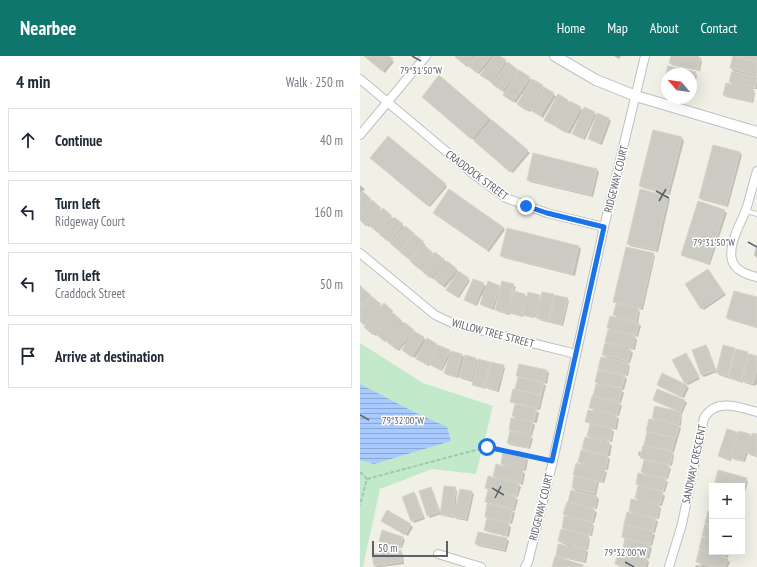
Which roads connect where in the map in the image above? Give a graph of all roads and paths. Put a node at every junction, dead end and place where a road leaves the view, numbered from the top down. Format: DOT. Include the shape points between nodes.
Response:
graph roads {
  1 [pos="426,56"];
  2 [pos="555,56"];
  3 [pos="645,56"];
  4 [pos="360,79"];
  5 [pos="636,96"];
  6 [pos="387,103"];
  7 [pos="757,132"];
  8 [pos="360,135"];
  9 [pos="757,171"];
  10 [pos="745,211"];
  11 [pos="757,214"];
  12 [pos="604,227"];
  13 [pos="360,253"];
  14 [pos="757,278"];
  15 [pos="576,354"];
  16 [pos="757,412"];
  17 [pos="552,461"];
  18 [pos="360,472"];
  19 [pos="367,479"];
  20 [pos="360,505"];
  21 [pos="438,554"];
  22 [pos="481,567"];
  23 [pos="525,567"];
  24 [pos="669,567"];
  1 -- 6 [label="street"];
  2 -- 5 [label="street" via="596,80"];
  3 -- 5 [label="street, RIDGEWAY COURT"];
  4 -- 6 [label="street, CRADDOCK STREET"];
  5 -- 7 [label="street"];
  5 -- 12 [label="street, RIDGEWAY COURT"];
  6 -- 8 [label="street"];
  6 -- 12 [label="street, CRADDOCK STREET" via="506,198 547,213"];
  9 -- 10 [label="street"];
  10 -- 11 [label="lane"];
  10 -- 14 [label="street" via="733,245 732,260 739,270"];
  12 -- 15 [label="street, RIDGEWAY COURT"];
  13 -- 15 [label="street, WILLOW TREE STREET" via="435,315 452,323"];
  15 -- 17 [label="street, RIDGEWAY COURT"];
  16 -- 24 [label="street, SANDWAY CRESCENT" via="734,406 722,406 708,412 704,418 682,524"];
  17 -- 19 [label="path" via="487,447"];
  17 -- 23 [label="street, RIDGEWAY COURT"];
  18 -- 19 [label="path"];
  19 -- 20 [label="path"];
  21 -- 22 [label="street"];
}
